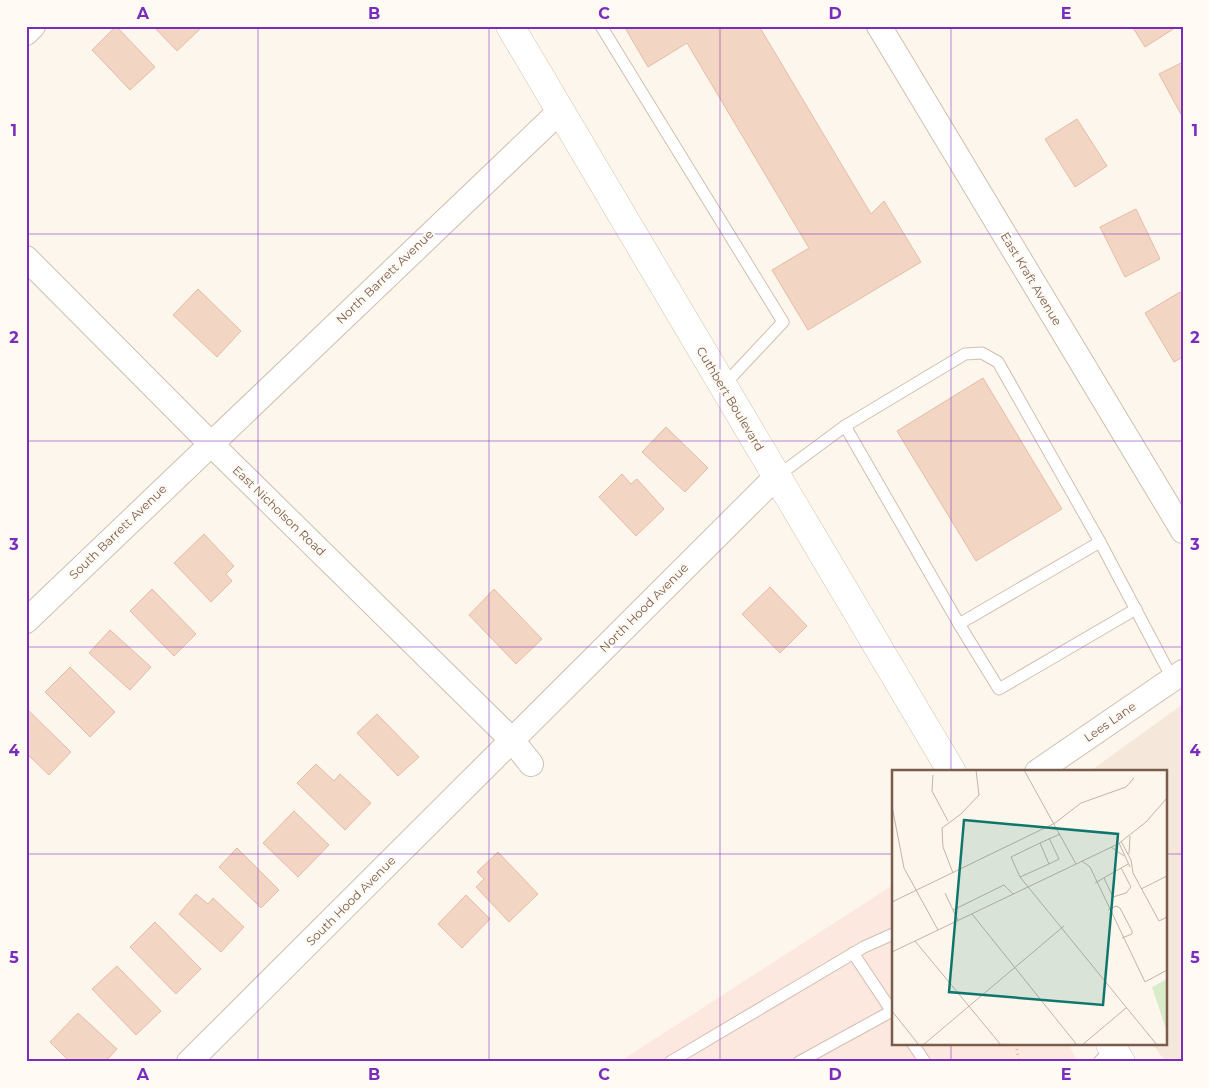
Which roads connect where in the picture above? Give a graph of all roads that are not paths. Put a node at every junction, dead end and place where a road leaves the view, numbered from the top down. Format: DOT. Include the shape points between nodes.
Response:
graph roads {
  1 [pos="33,26"];
  2 [pos="510,26"];
  3 [pos="601,26"];
  4 [pos="879,26"];
  5 [pos="26,33"];
  6 [pos="560,111"];
  7 [pos="26,258"];
  8 [pos="723,386"];
  9 [pos="845,426"];
  10 [pos="210,444"];
  11 [pos="776,478"];
  12 [pos="1183,531"];
  13 [pos="1100,542"];
  14 [pos="1136,608"];
  15 [pos="26,621"];
  16 [pos="959,624"];
  17 [pos="1178,675"];
  18 [pos="512,740"];
  19 [pos="531,764"];
  20 [pos="951,770"];
  21 [pos="1039,770"];
  22 [pos="892,934"];
  23 [pos="853,953"];
  24 [pos="892,1012"];
  25 [pos="914,1046"];
  26 [pos="189,1062"];
  27 [pos="671,1062"];
  28 [pos="799,1062"];
  29 [pos="925,1062"];
  1 -- 5 [label="street"];
  2 -- 6 [label="main road, Cuthbert Boulevard"];
  3 -- 8 [label="lane" via="783,322"];
  4 -- 12 [label="street, East Kraft Avenue"];
  6 -- 8 [label="main road, Cuthbert Boulevard"];
  6 -- 10 [label="street, North Barrett Avenue"];
  7 -- 10 [label="street, East Nicholson Road"];
  8 -- 11 [label="main road, Cuthbert Boulevard"];
  9 -- 11 [label="lane"];
  9 -- 13 [label="lane" via="965,354 982,353 998,362"];
  9 -- 16 [label="lane"];
  10 -- 15 [label="street, South Barrett Avenue"];
  10 -- 18 [label="street, East Nicholson Road"];
  11 -- 18 [label="street, North Hood Avenue"];
  11 -- 20 [label="main road, Cuthbert Boulevard"];
  13 -- 14 [label="lane"];
  13 -- 16 [label="lane"];
  14 -- 16 [label="lane" via="999,689"];
  14 -- 17 [label="lane"];
  17 -- 21 [label="street, Lees Lane"];
  18 -- 19 [label="street, East Nicholson Road"];
  18 -- 26 [label="street, South Hood Avenue"];
  22 -- 23 [label="lane"];
  23 -- 24 [label="lane"];
  23 -- 27 [label="lane"];
  24 -- 28 [label="lane"];
  25 -- 29 [label="lane"];
}
